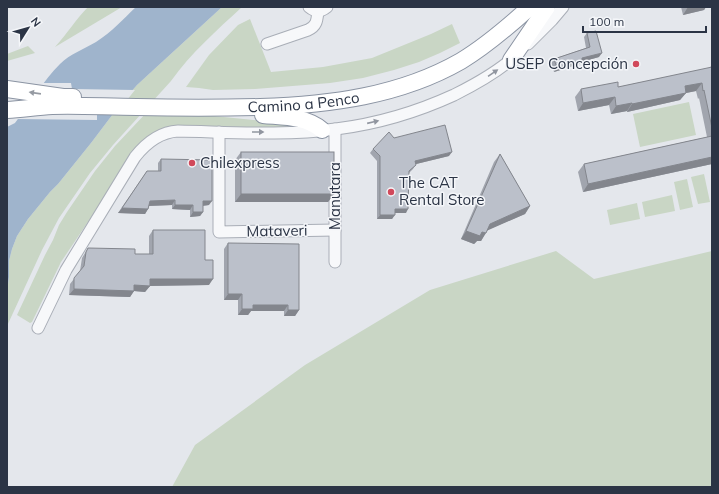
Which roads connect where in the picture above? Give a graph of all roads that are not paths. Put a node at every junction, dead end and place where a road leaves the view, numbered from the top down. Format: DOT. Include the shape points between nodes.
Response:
graph roads {
  1 [pos="517,7"];
  2 [pos="530,7"];
  3 [pos="547,7"];
  4 [pos="563,7"];
  5 [pos="318,8"];
  6 [pos="267,44"];
  7 [pos="510,60"];
  8 [pos="7,89"];
  9 [pos="58,102"];
  10 [pos="183,103"];
  11 [pos="211,108"];
  12 [pos="7,110"];
  13 [pos="328,130"];
  14 [pos="219,132"];
  15 [pos="335,230"];
  16 [pos="335,262"];
  17 [pos="38,328"];
  1 -- 10 [label="highway, Camino a Penco" via="483,36 452,55 384,83 310,95 214,99"];
  2 -- 11 [label="highway, Camino a Penco" via="476,52 445,69 408,84 362,97 319,104"];
  3 -- 7 [label="highway"];
  4 -- 7 [label="street"];
  5 -- 6 [label="street" via="313,28"];
  13 -- 7 [label="street, one-way" via="391,118 444,100 476,84"];
  9 -- 8 [label="highway, one-way"];
  9 -- 10 [label="highway, Camino a Penco"];
  9 -- 12 [label="highway"];
  10 -- 11 [label="highway, Camino a Penco"];
  11 -- 13 [label="highway" via="304,120"];
  14 -- 13 [label="street, one-way"];
  13 -- 15 [label="street, Manutara"];
  14 -- 15 [label="street, Mataveri" via="219,232"];
  14 -- 17 [label="street" via="171,132 142,148 66,270"];
  15 -- 16 [label="street, Manutara"];
}
